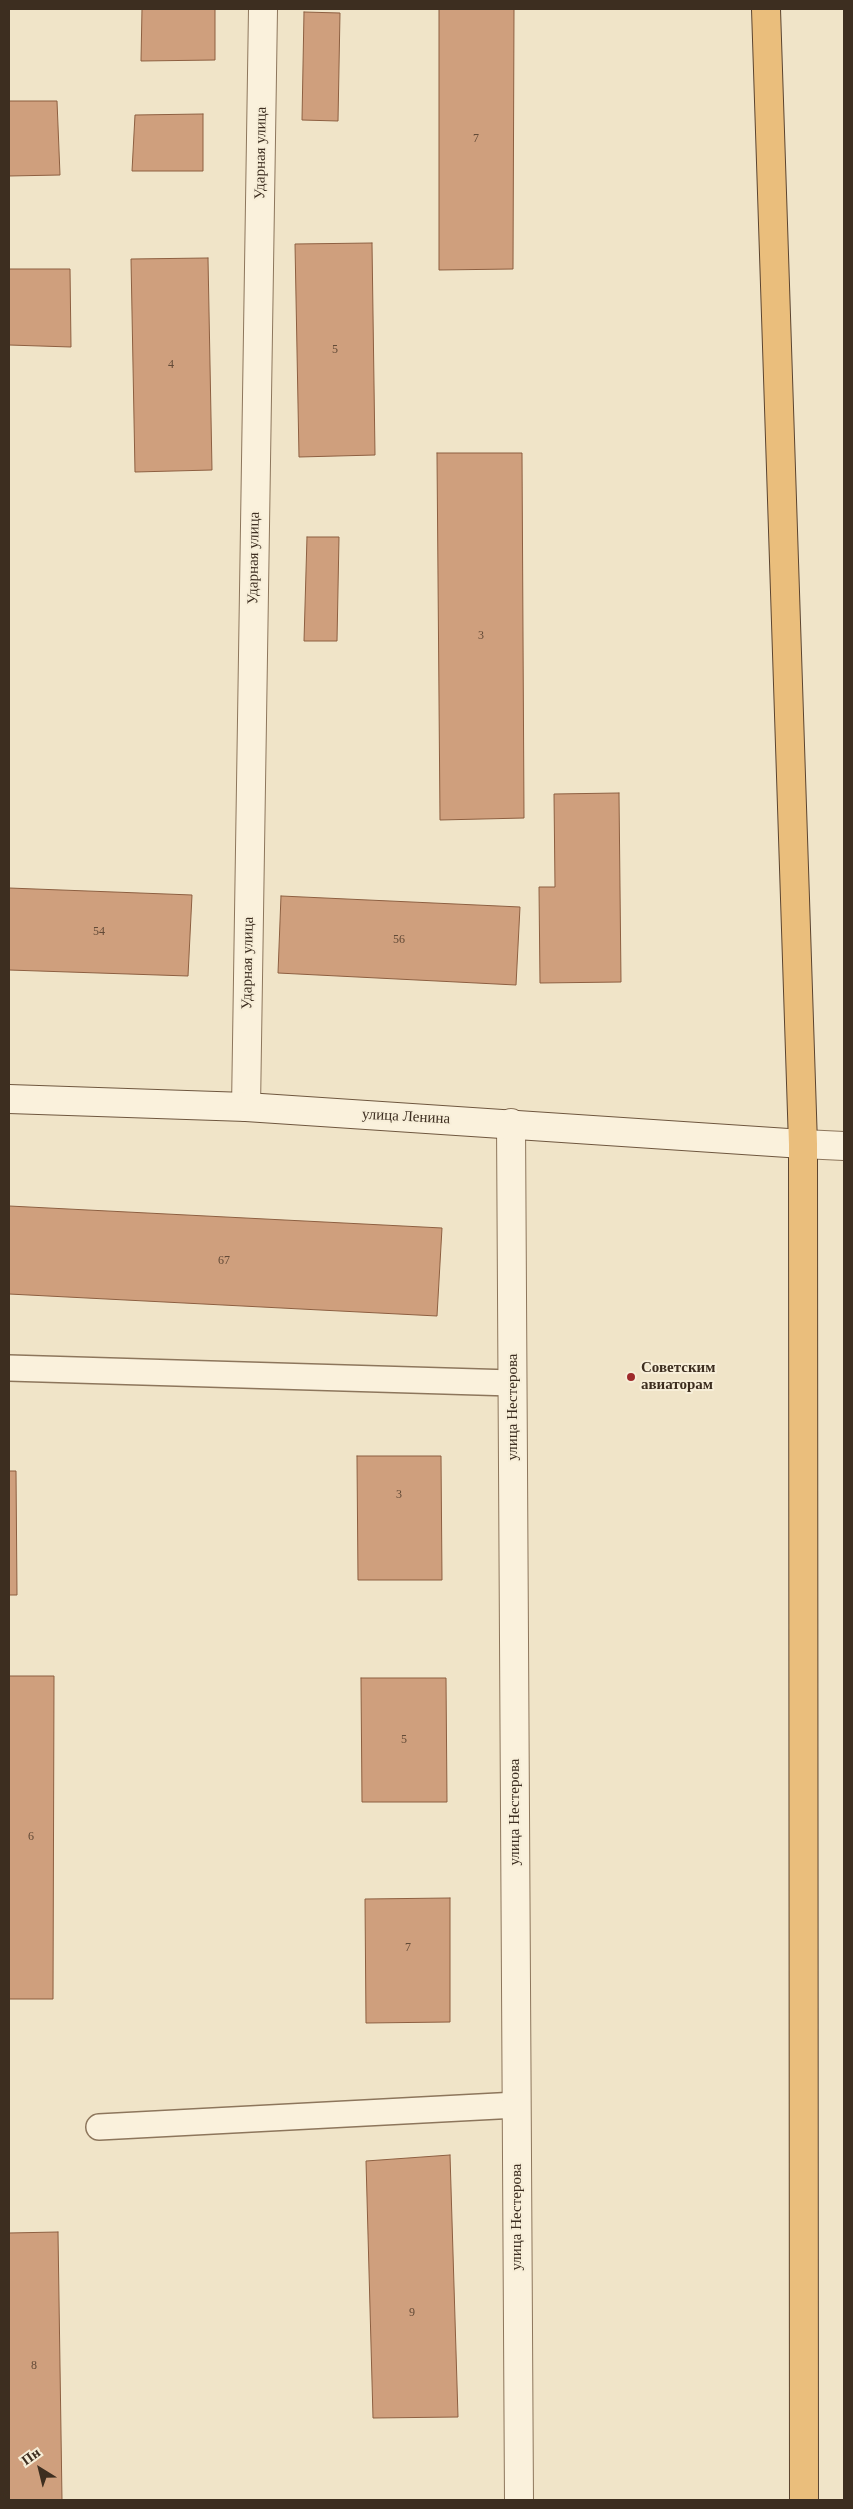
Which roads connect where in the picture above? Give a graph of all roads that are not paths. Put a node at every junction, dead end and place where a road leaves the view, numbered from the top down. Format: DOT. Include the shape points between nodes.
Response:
graph roads {
  1 [pos="263,9"];
  2 [pos="766,9"];
  3 [pos="9,1099"];
  4 [pos="246,1107"];
  5 [pos="511,1123"];
  6 [pos="803,1144"];
  7 [pos="844,1146"];
  8 [pos="9,1368"];
  9 [pos="512,1383"];
  10 [pos="517,2105"];
  11 [pos="99,2127"];
  12 [pos="519,2500"];
  13 [pos="804,2500"];
  1 -- 4 [label="street, Ударная улица"];
  2 -- 6 [label="highway"];
  3 -- 4 [label="street, улица Ленина"];
  4 -- 5 [label="street, улица Ленина"];
  5 -- 6 [label="street, улица Ленина"];
  5 -- 9 [label="street, улица Нестерова"];
  6 -- 7 [label="street, улица Ленина"];
  6 -- 13 [label="highway"];
  8 -- 9 [label="lane"];
  9 -- 10 [label="street, улица Нестерова"];
  10 -- 11 [label="lane"];
  10 -- 12 [label="street, улица Нестерова"];
}
